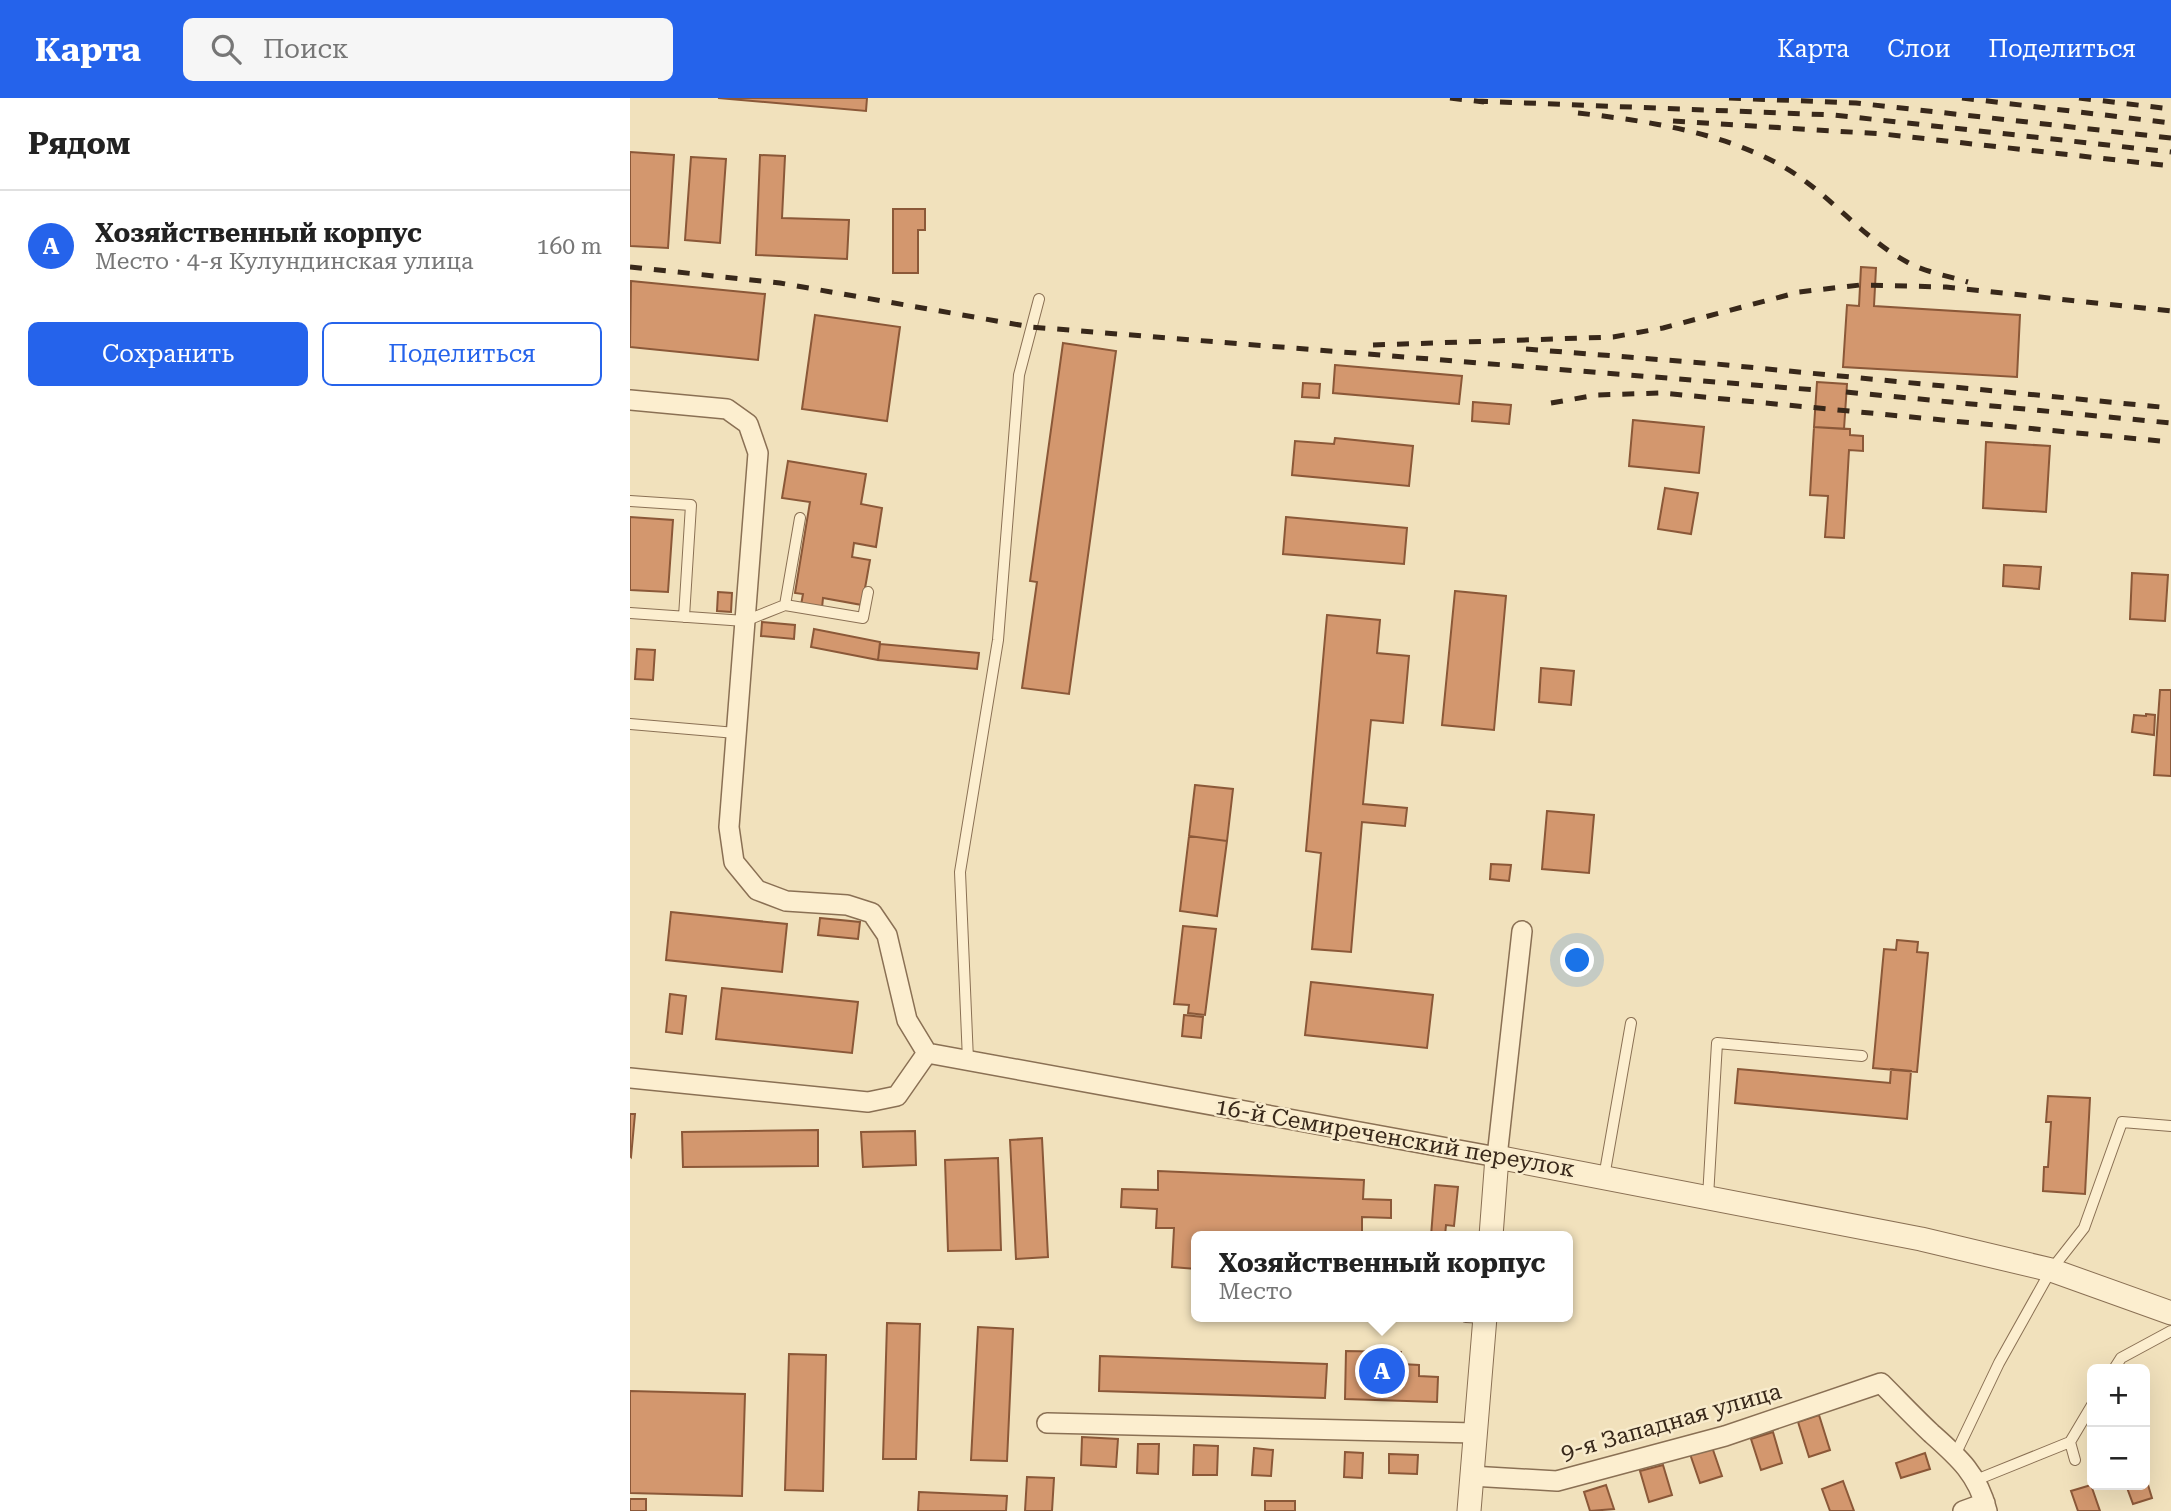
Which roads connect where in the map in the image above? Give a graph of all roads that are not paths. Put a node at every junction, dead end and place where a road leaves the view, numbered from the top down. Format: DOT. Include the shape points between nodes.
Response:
graph roads {
  1 [pos="1039,299"];
  2 [pos="630,400"];
  3 [pos="630,501"];
  4 [pos="800,518"];
  5 [pos="868,592"];
  6 [pos="785,605"];
  7 [pos="630,613"];
  8 [pos="684,617"];
  9 [pos="745,621"];
  10 [pos="630,724"];
  11 [pos="736,733"];
  12 [pos="1522,931"];
  13 [pos="1631,1023"];
  14 [pos="927,1053"];
  15 [pos="1862,1056"];
  16 [pos="968,1060"];
  17 [pos="630,1078"];
  18 [pos="2171,1125"];
  19 [pos="1497,1157"];
  20 [pos="1604,1177"];
  21 [pos="1708,1197"];
  22 [pos="1491,1231"];
  23 [pos="2051,1270"];
  24 [pos="2171,1313"];
  25 [pos="1478,1322"];
  26 [pos="2171,1331"];
  27 [pos="2121,1358"];
  28 [pos="2117,1364"];
  29 [pos="2122,1364"];
  30 [pos="2087,1413"];
  31 [pos="1046,1423"];
  32 [pos="1475,1433"];
  33 [pos="2070,1442"];
  34 [pos="1955,1453"];
  35 [pos="2075,1460"];
  36 [pos="1471,1476"];
  37 [pos="1976,1480"];
  38 [pos="1986,1507"];
  39 [pos="1469,1511"];
  40 [pos="1963,1511"];
  1 -- 16 [label="lane" via="1019,375 998,640 960,872"];
  2 -- 9 [label="street" via="727,409 748,424 758,453"];
  3 -- 8 [label="lane" via="691,505"];
  4 -- 6 [label="lane"];
  5 -- 6 [label="lane" via="863,618"];
  6 -- 9 [label="lane"];
  7 -- 8 [label="lane"];
  8 -- 9 [label="lane"];
  9 -- 11 [label="street"];
  10 -- 11 [label="lane"];
  11 -- 14 [label="street" via="729,827 734,862 757,890 786,901 847,905 872,912 887,935 907,1020"];
  12 -- 19 [label="street"];
  13 -- 20 [label="lane"];
  14 -- 16 [label="street, 16-й Семиреченский переулок"];
  14 -- 17 [label="street" via="897,1096 868,1101"];
  15 -- 21 [label="lane" via="1717,1043"];
  16 -- 19 [label="street, 16-й Семиреченский переулок"];
  18 -- 23 [label="lane" via="2122,1122 2084,1228"];
  19 -- 20 [label="street, 16-й Семиреченский переулок"];
  19 -- 22 [label="street"];
  20 -- 21 [label="street, 16-й Семиреченский переулок"];
  21 -- 23 [label="street, 16-й Семиреченский переулок"];
  23 -- 24 [label="street, 16-й Семиреченский переулок"];
  23 -- 34 [label="lane"];
  25 -- 32 [label="street"];
  26 -- 27 [label="lane"];
  27 -- 28 [label="lane"];
  27 -- 29 [label="lane"];
  30 -- 33 [label="lane"];
  31 -- 32 [label="street"];
  32 -- 36 [label="street"];
  33 -- 35 [label="lane"];
  33 -- 37 [label="lane"];
  34 -- 36 [label="street, 9-я Западная улица" via="1881,1383 1724,1436 1557,1481"];
  34 -- 37 [label="street"];
  36 -- 39 [label="street"];
  37 -- 38 [label="street"];
  38 -- 40 [label="street"];
}
